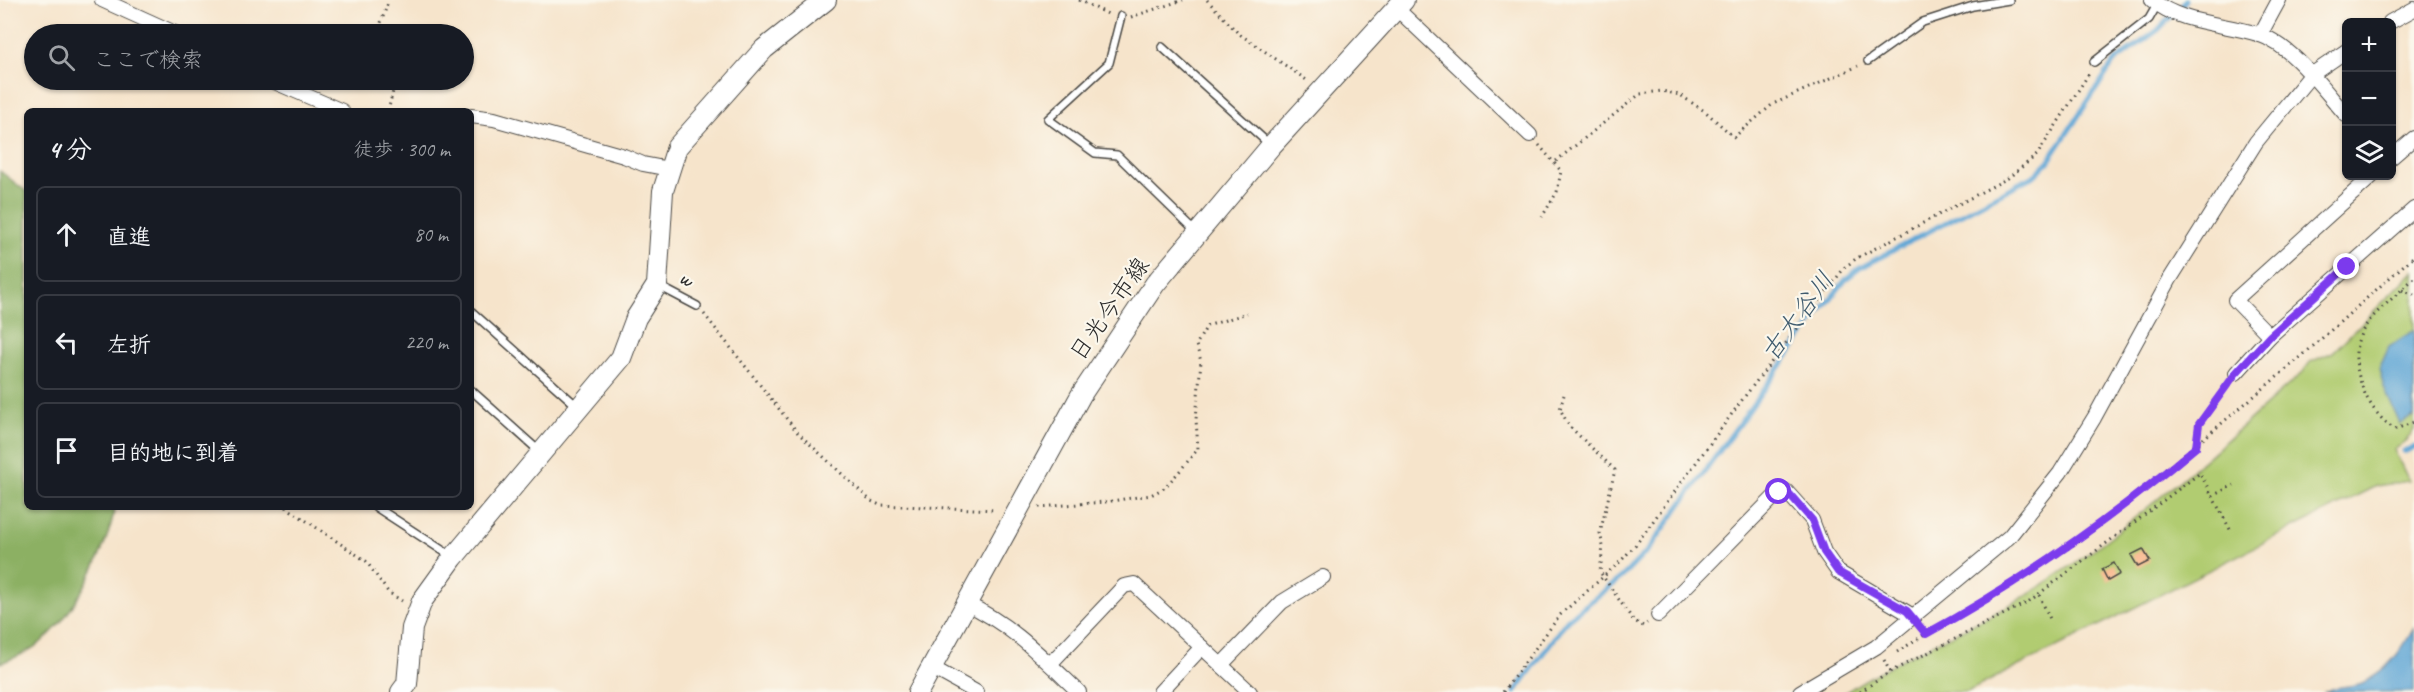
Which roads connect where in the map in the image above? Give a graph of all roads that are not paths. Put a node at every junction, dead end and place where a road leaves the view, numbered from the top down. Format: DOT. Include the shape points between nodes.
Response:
graph roads {
  1 [pos="102,0"];
  2 [pos="826,0"];
  3 [pos="2008,0"];
  4 [pos="2279,0"];
  5 [pos="1400,4"];
  6 [pos="2158,5"];
  7 [pos="2414,9"];
  8 [pos="1121,16"];
  9 [pos="2396,19"];
  10 [pos="155,24"];
  11 [pos="2260,35"];
  12 [pos="1162,47"];
  13 [pos="2342,54"];
  14 [pos="1868,61"];
  15 [pos="2094,62"];
  16 [pos="2311,75"];
  17 [pos="293,90"];
  18 [pos="335,108"];
  19 [pos="2342,110"];
  20 [pos="474,116"];
  21 [pos="1530,135"];
  22 [pos="2414,138"];
  23 [pos="1271,146"];
  24 [pos="2396,153"];
  25 [pos="669,169"];
  26 [pos="2368,180"];
  27 [pos="2414,209"];
  28 [pos="1197,233"];
  29 [pos="657,285"];
  30 [pos="697,306"];
  31 [pos="474,314"];
  32 [pos="2270,336"];
  33 [pos="2236,373"];
  34 [pos="474,393"];
  35 [pos="579,408"];
  36 [pos="541,453"];
  37 [pos="381,510"];
  38 [pos="453,558"];
  39 [pos="1323,577"];
  40 [pos="965,603"];
  41 [pos="1658,615"];
  42 [pos="1913,616"];
  43 [pos="1202,647"];
  44 [pos="1050,664"];
  45 [pos="1221,665"];
  46 [pos="931,667"];
  47 [pos="401,692"];
  48 [pos="918,692"];
  49 [pos="976,692"];
  50 [pos="1079,692"];
  51 [pos="1160,692"];
  52 [pos="1250,692"];
  53 [pos="1800,692"];
  1 -- 10 [label="street"];
  2 -- 25 [label="street" via="764,49 677,147"];
  3 -- 14 [label="lane" via="1923,22"];
  4 -- 11 [label="street"];
  5 -- 21 [label="street"];
  5 -- 23 [label="street, 日光今市線"];
  6 -- 11 [label="street" via="2183,17"];
  6 -- 15 [label="lane" via="2149,19"];
  7 -- 9 [label="street"];
  8 -- 28 [label="lane" via="1109,63 1048,119 1095,153 1117,154"];
  11 -- 16 [label="street" via="2295,58"];
  12 -- 23 [label="lane"];
  13 -- 16 [label="street"];
  16 -- 19 [label="street"];
  16 -- 42 [label="street" via="2256,142 2205,220 2060,473 2009,537"];
  17 -- 18 [label="street"];
  20 -- 25 [label="street"];
  22 -- 24 [label="street"];
  23 -- 28 [label="street, 日光今市線"];
  25 -- 29 [label="street" via="663,191"];
  26 -- 32 [label="street" via="2235,300"];
  27 -- 32 [label="street"];
  28 -- 40 [label="street, 日光今市線" via="1155,284 1087,386"];
  29 -- 30 [label="lane, w"];
  29 -- 35 [label="street" via="636,318 621,358"];
  31 -- 35 [label="lane"];
  32 -- 33 [label="street"];
  34 -- 36 [label="lane"];
  35 -- 36 [label="street"];
  36 -- 38 [label="street"];
  37 -- 38 [label="lane"];
  38 -- 47 [label="street" via="418,611 412,628 406,684"];
  39 -- 45 [label="street" via="1282,602"];
  40 -- 44 [label="street" via="1020,636"];
  40 -- 46 [label="street, 日光今市線"];
  41 -- 42 [label="street" via="1779,492 1786,490 1812,520 1824,552 1838,572"];
  42 -- 53 [label="street" via="1876,647"];
  43 -- 44 [label="street" via="1134,584 1124,586"];
  43 -- 45 [label="street"];
  43 -- 51 [label="street"];
  44 -- 50 [label="street"];
  45 -- 52 [label="street"];
  46 -- 48 [label="street, 日光今市線"];
  46 -- 49 [label="street"];
}
